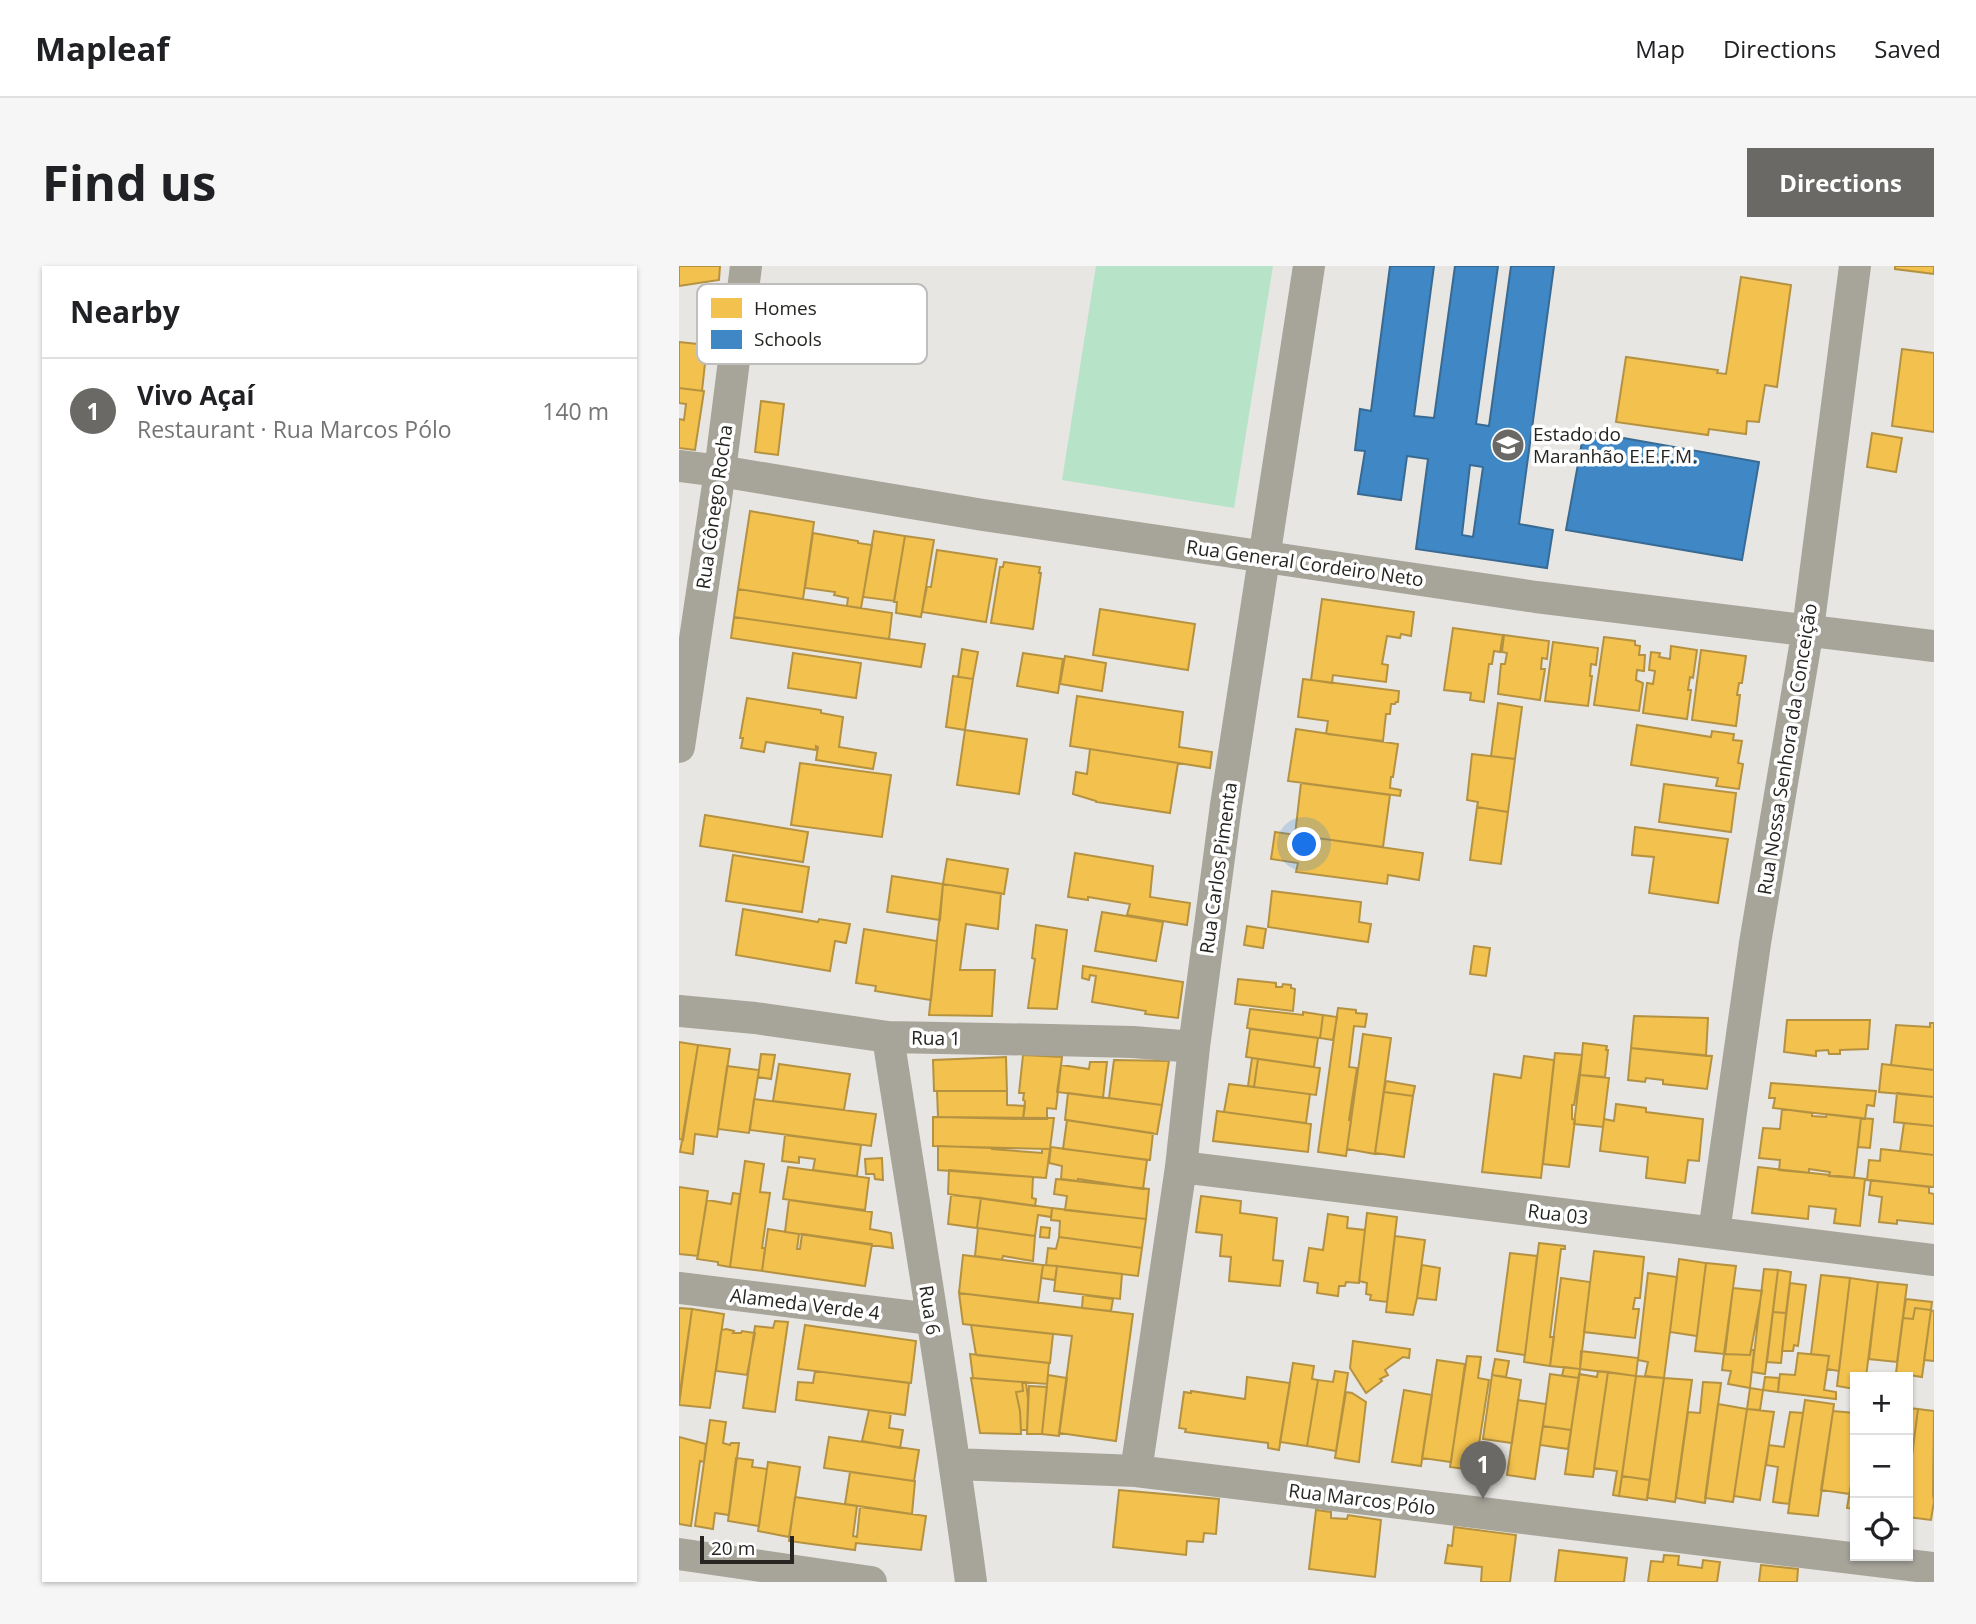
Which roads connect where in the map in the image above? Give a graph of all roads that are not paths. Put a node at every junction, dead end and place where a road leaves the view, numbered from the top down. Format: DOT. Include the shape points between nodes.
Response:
graph roads {
  1 [pos="746,266"];
  2 [pos="1310,266"];
  3 [pos="1856,266"];
  4 [pos="744,284"];
  5 [pos="734,364"];
  6 [pos="679,466"];
  7 [pos="720,471"];
  8 [pos="1264,556"];
  9 [pos="1808,629"];
  10 [pos="1934,646"];
  11 [pos="679,747"];
  12 [pos="679,1011"];
  13 [pos="888,1037"];
  14 [pos="1194,1047"];
  15 [pos="1181,1167"];
  16 [pos="1714,1232"];
  17 [pos="1934,1260"];
  18 [pos="679,1288"];
  19 [pos="931,1319"];
  20 [pos="955,1464"];
  21 [pos="1136,1472"];
  22 [pos="679,1554"];
  23 [pos="1934,1568"];
  24 [pos="827,1579"];
  25 [pos="871,1582"];
  26 [pos="971,1582"];
  1 -- 4 [label="street, Rua Cônego Rocha"];
  2 -- 8 [label="street, Rua Carlos Pimenta"];
  3 -- 9 [label="street, Rua Nossa Senhora da Conceição"];
  5 -- 7 [label="street, Rua Cônego Rocha"];
  6 -- 7 [label="street, Rua General Cordeiro Neto"];
  7 -- 8 [label="street, Rua General Cordeiro Neto"];
  7 -- 11 [label="street, Rua Cônego Rocha"];
  8 -- 9 [label="street, Rua General Cordeiro Neto" via="1536,597"];
  8 -- 14 [label="street, Rua Carlos Pimenta"];
  9 -- 10 [label="street, Rua General Cordeiro Neto"];
  9 -- 16 [label="street, Rua Nossa Senhora da Conceição" via="1755,943"];
  12 -- 13 [label="street, Rua 1"];
  13 -- 14 [label="street, Rua 1"];
  13 -- 19 [label="street, Rua 6"];
  14 -- 15 [label="street, Rua Carlos Pimenta"];
  15 -- 16 [label="street, Rua 03"];
  15 -- 21 [label="street, Rua Carlos Pimenta"];
  16 -- 17 [label="street, Rua 03"];
  18 -- 19 [label="street, Alameda Verde 4"];
  19 -- 20 [label="street, Rua 6"];
  20 -- 21 [label="street, Rua Marcos Pólo"];
  20 -- 26 [label="street, Rua 6"];
  21 -- 23 [label="street, Rua Marcos Pólo"];
  22 -- 24 [label="street"];
  24 -- 25 [label="street"];
}
